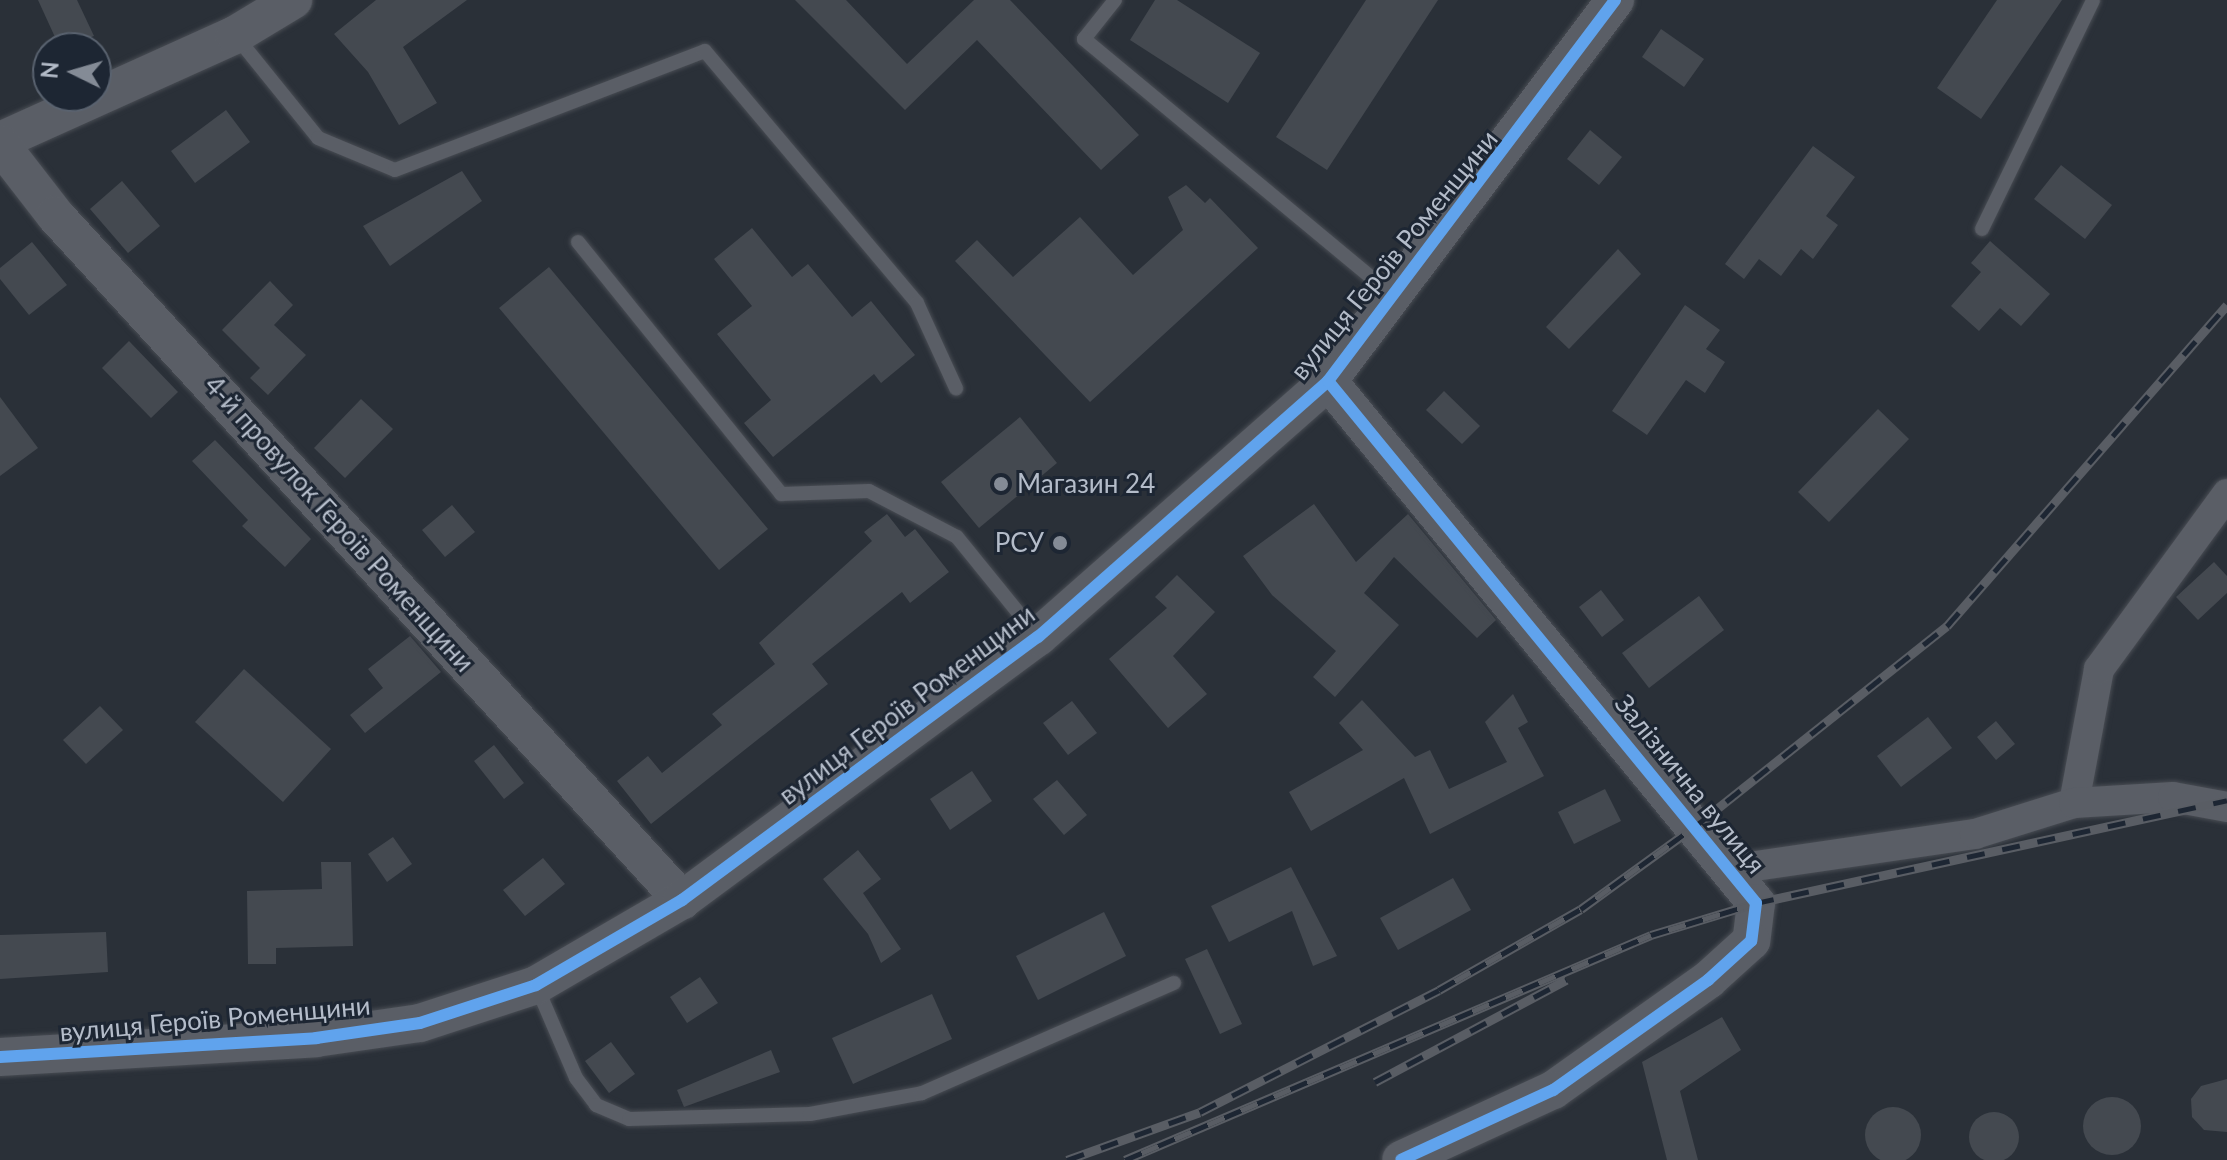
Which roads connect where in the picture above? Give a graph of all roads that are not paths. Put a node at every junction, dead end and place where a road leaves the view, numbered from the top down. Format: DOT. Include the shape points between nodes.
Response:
graph roads {
  1 [pos="293,0"];
  2 [pos="1115,0"];
  3 [pos="1615,0"];
  4 [pos="2093,0"];
  5 [pos="235,35"];
  6 [pos="0,143"];
  7 [pos="1982,229"];
  8 [pos="578,242"];
  9 [pos="1395,297"];
  10 [pos="1328,381"];
  11 [pos="956,388"];
  12 [pos="2227,494"];
  13 [pos="1038,637"];
  14 [pos="2074,803"];
  15 [pos="2227,807"];
  16 [pos="1735,869"];
  17 [pos="682,900"];
  18 [pos="1174,983"];
  19 [pos="536,985"];
  20 [pos="0,1057"];
  21 [pos="1401,1160"];
  1 -- 5 [label="street"];
  2 -- 9 [label="lane" via="1084,39"];
  3 -- 9 [label="street, вулиця Героїв Роменщини"];
  4 -- 7 [label="lane"];
  5 -- 6 [label="street"];
  5 -- 11 [label="lane" via="318,138 395,170 705,51 917,303"];
  6 -- 17 [label="street, 4-й провулок Героїв Роменщини" via="55,215"];
  8 -- 13 [label="lane" via="781,494 869,491 957,537"];
  9 -- 10 [label="street, вулиця Героїв Роменщини"];
  10 -- 13 [label="street, вулиця Героїв Роменщини"];
  10 -- 16 [label="street, Залізнична вулиця"];
  12 -- 14 [label="street" via="2099,669"];
  13 -- 17 [label="street, вулиця Героїв Роменщини"];
  14 -- 15 [label="street" via="2173,797"];
  14 -- 16 [label="street" via="1975,834"];
  16 -- 21 [label="street, Залізнична вулиця" via="1756,903 1758,923 1751,941 1708,980 1553,1090"];
  17 -- 19 [label="street, вулиця Героїв Роменщини"];
  18 -- 19 [label="lane" via="922,1093 810,1114 629,1119 596,1105 576,1078"];
  19 -- 20 [label="street, вулиця Героїв Роменщини" via="420,1023 316,1038"];
}
